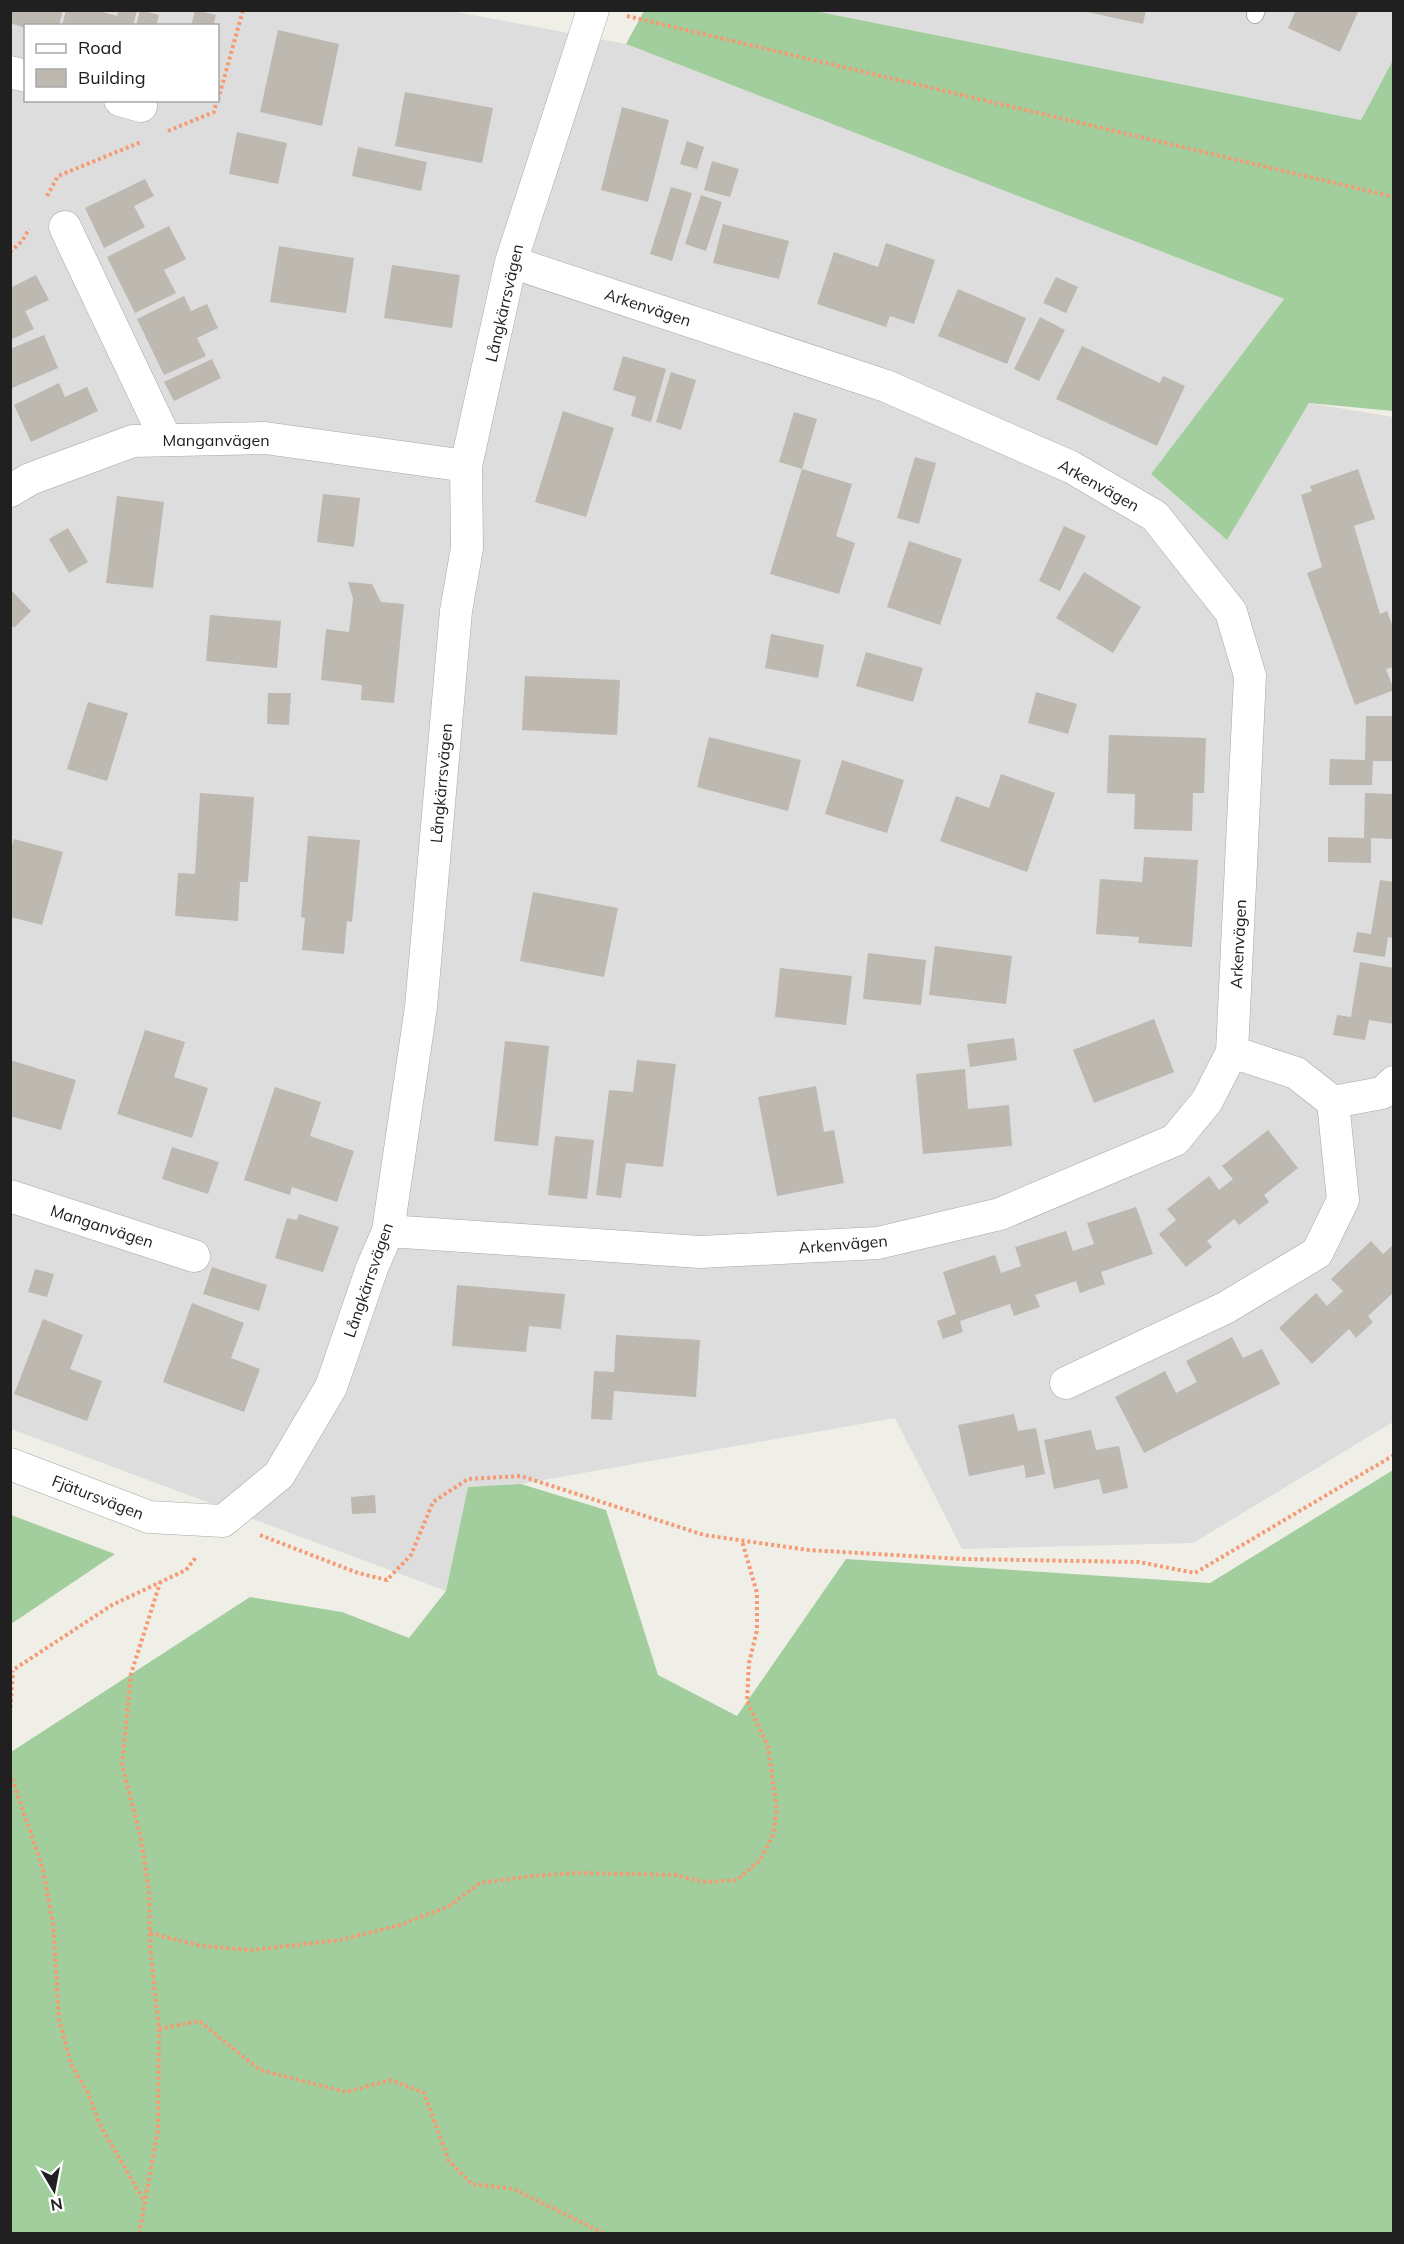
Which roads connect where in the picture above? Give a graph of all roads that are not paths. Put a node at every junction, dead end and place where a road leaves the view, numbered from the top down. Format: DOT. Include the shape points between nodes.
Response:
graph roads {
  1 [pos="593,10"];
  2 [pos="65,227"];
  3 [pos="511,262"];
  4 [pos="166,440"];
  5 [pos="466,466"];
  6 [pos="10,491"];
  7 [pos="1232,1052"];
  8 [pos="1394,1082"];
  9 [pos="1333,1102"];
  10 [pos="10,1196"];
  11 [pos="388,1232"];
  12 [pos="194,1256"];
  13 [pos="1066,1383"];
  14 [pos="10,1464"];
  15 [pos="223,1521"];
  1 -- 3 [label="street, Långkärrsvägen"];
  2 -- 4 [label="street"];
  3 -- 5 [label="street, Långkärrsvägen"];
  3 -- 7 [label="street, Arkenvägen" via="886,386 1071,467 1155,516 1231,612 1250,676"];
  4 -- 5 [label="street, Manganvägen" via="265,438"];
  4 -- 6 [label="street, Manganvägen" via="133,441 30,479"];
  5 -- 11 [label="street, Långkärrsvägen" via="467,548 456,611 421,1007"];
  7 -- 9 [label="street" via="1296,1073"];
  7 -- 11 [label="street, Arkenvägen" via="1208,1101 1175,1140 1000,1214 879,1243 700,1252"];
  8 -- 9 [label="street" via="1382,1093"];
  9 -- 13 [label="street" via="1343,1200 1317,1253 1225,1308"];
  10 -- 12 [label="street, Manganvägen"];
  11 -- 15 [label="street, Långkärrsvägen" via="331,1387 279,1475"];
  14 -- 15 [label="street, Fjätursvägen" via="149,1517"];
}
